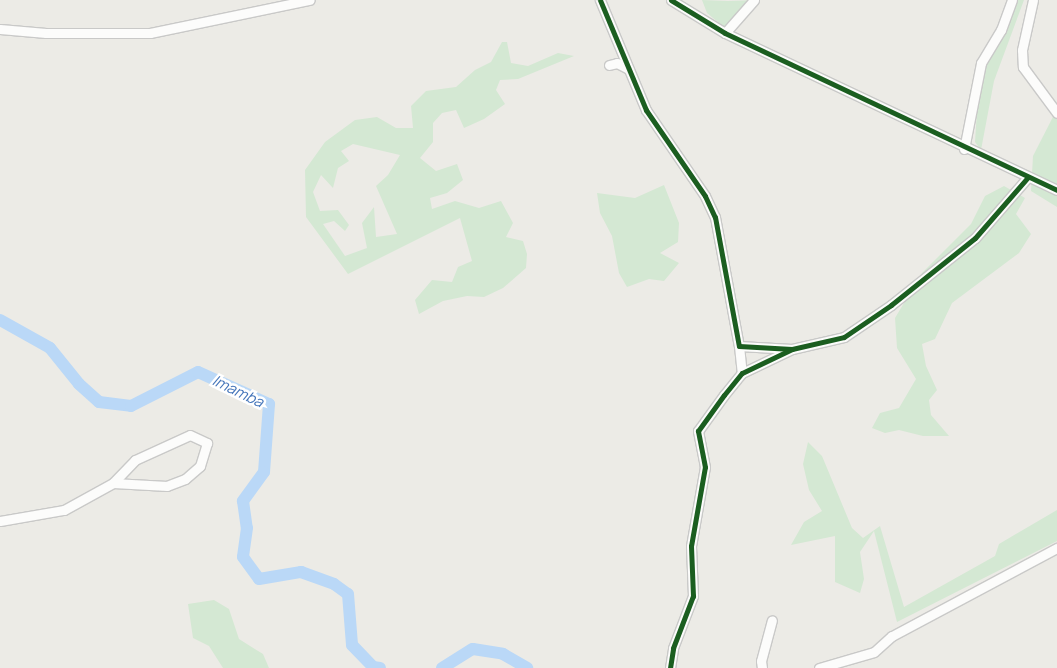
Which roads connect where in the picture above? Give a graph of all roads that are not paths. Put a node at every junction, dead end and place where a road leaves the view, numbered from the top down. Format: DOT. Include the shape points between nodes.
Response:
graph roads {
  1 [pos="310,0"];
  2 [pos="600,0"];
  3 [pos="671,0"];
  4 [pos="754,0"];
  5 [pos="1012,0"];
  6 [pos="1033,0"];
  7 [pos="0,29"];
  8 [pos="725,33"];
  9 [pos="609,65"];
  10 [pos="629,69"];
  11 [pos="1057,113"];
  12 [pos="964,149"];
  13 [pos="1028,177"];
  14 [pos="1057,190"];
  15 [pos="739,346"];
  16 [pos="792,349"];
  17 [pos="742,373"];
  18 [pos="113,483"];
  19 [pos="0,521"];
  20 [pos="1057,548"];
  21 [pos="772,620"];
  22 [pos="670,668"];
  23 [pos="762,668"];
  24 [pos="819,668"];
  1 -- 7 [label="street" via="150,33 46,33"];
  2 -- 10 [label="street"];
  3 -- 8 [label="street"];
  4 -- 8 [label="street"];
  5 -- 12 [label="street" via="1001,30 981,63"];
  6 -- 11 [label="street" via="1022,50 1023,67"];
  8 -- 12 [label="street" via="870,100"];
  9 -- 10 [label="street" via="616,63"];
  10 -- 15 [label="street" via="646,110 705,196 715,217"];
  12 -- 13 [label="street"];
  13 -- 14 [label="street"];
  13 -- 16 [label="street" via="975,238 891,306 844,337"];
  15 -- 16 [label="street"];
  15 -- 17 [label="street"];
  16 -- 17 [label="street"];
  17 -- 22 [label="street" via="698,431 705,467 691,546 693,596 674,643"];
  18 -- 18 [label="street" via="167,486 185,479 200,466 207,444 190,435 161,447 135,460"];
  18 -- 19 [label="street" via="64,510"];
  20 -- 24 [label="street" via="892,636 874,652"];
  21 -- 23 [label="street"];
}
